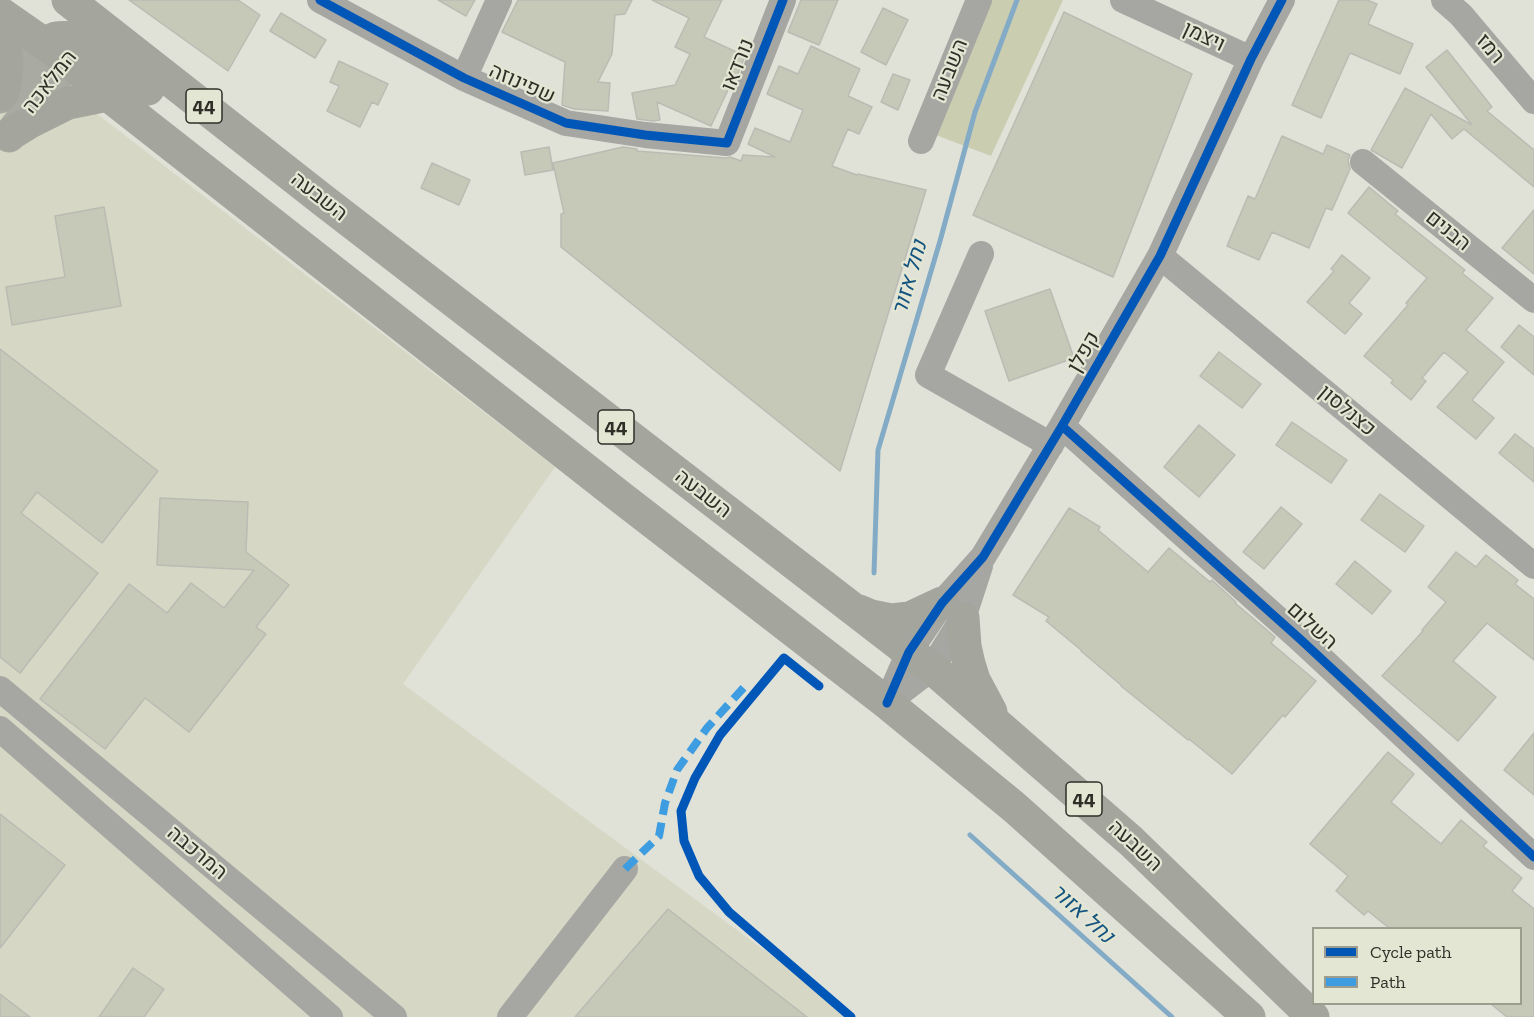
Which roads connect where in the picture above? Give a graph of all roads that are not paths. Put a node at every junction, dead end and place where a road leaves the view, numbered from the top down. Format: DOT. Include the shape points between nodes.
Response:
graph roads {
  1 [pos="320,0"];
  2 [pos="499,0"];
  3 [pos="783,0"];
  4 [pos="979,0"];
  5 [pos="1123,0"];
  6 [pos="1282,0"];
  7 [pos="1444,0"];
  8 [pos="0,14"];
  9 [pos="69,31"];
  10 [pos="0,42"];
  11 [pos="1251,59"];
  12 [pos="464,78"];
  13 [pos="108,95"];
  14 [pos="1,96"];
  15 [pos="1534,101"];
  16 [pos="4,141"];
  17 [pos="921,141"];
  18 [pos="727,143"];
  19 [pos="1363,162"];
  20 [pos="981,254"];
  21 [pos="1160,256"];
  22 [pos="1534,300"];
  23 [pos="1056,435"];
  24 [pos="1534,566"];
  25 [pos="852,609"];
  26 [pos="953,611"];
  27 [pos="920,660"];
  28 [pos="0,689"];
  29 [pos="887,703"];
  30 [pos="997,724"];
  31 [pos="0,729"];
  32 [pos="1534,857"];
  33 [pos="625,869"];
  34 [pos="1168,876"];
  35 [pos="330,1017"];
  36 [pos="394,1017"];
  37 [pos="510,1017"];
  38 [pos="1249,1017"];
  39 [pos="1313,1017"];
  40 [pos="1325,1017"];
  1 -- 12 [label="street, שפינוזה"];
  2 -- 12 [label="street"];
  3 -- 18 [label="street, נורדאו"];
  4 -- 17 [label="street, השבעה"];
  5 -- 11 [label="street, ויצמן"];
  6 -- 11 [label="street, קפלן"];
  7 -- 15 [label="street, רמז"];
  8 -- 9 [label="highway, 44"];
  9 -- 13 [label="highway, 44"];
  9 -- 14 [label="main road, המלאכה"];
  9 -- 16 [label="main road, המלאכה"];
  9 -- 25 [label="highway, השבעה / 44" via="209,133 324,201"];
  10 -- 14 [label="highway" via="7,64"];
  11 -- 21 [label="street, קפלן"];
  12 -- 18 [label="street, שפינוזה" via="566,123"];
  13 -- 16 [label="highway" via="68,103 30,122"];
  13 -- 29 [label="highway, 44"];
  19 -- 22 [label="street, הבנים"];
  20 -- 23 [label="street, השלום" via="928,375"];
  21 -- 23 [label="street, קפלן"];
  21 -- 24 [label="street, כצנלסון"];
  23 -- 26 [label="street, קפלן"];
  23 -- 32 [label="street, השלום" via="1300,639"];
  25 -- 26 [label="highway" via="891,620"];
  25 -- 27 [label="highway, השבעה / 44"];
  26 -- 27 [label="street, קפלן"];
  26 -- 30 [label="highway" via="974,680"];
  27 -- 29 [label="street, קפלן"];
  27 -- 30 [label="highway, השבעה / 44"];
  28 -- 36 [label="street, המרכבה"];
  29 -- 38 [label="highway, 44" via="1023,815"];
  30 -- 34 [label="highway, השבעה / 44"];
  31 -- 35 [label="street, המרכבה"];
  33 -- 37 [label="street"];
  34 -- 39 [label="highway, השבעה / 44"];
  34 -- 40 [label="highway"];
}
